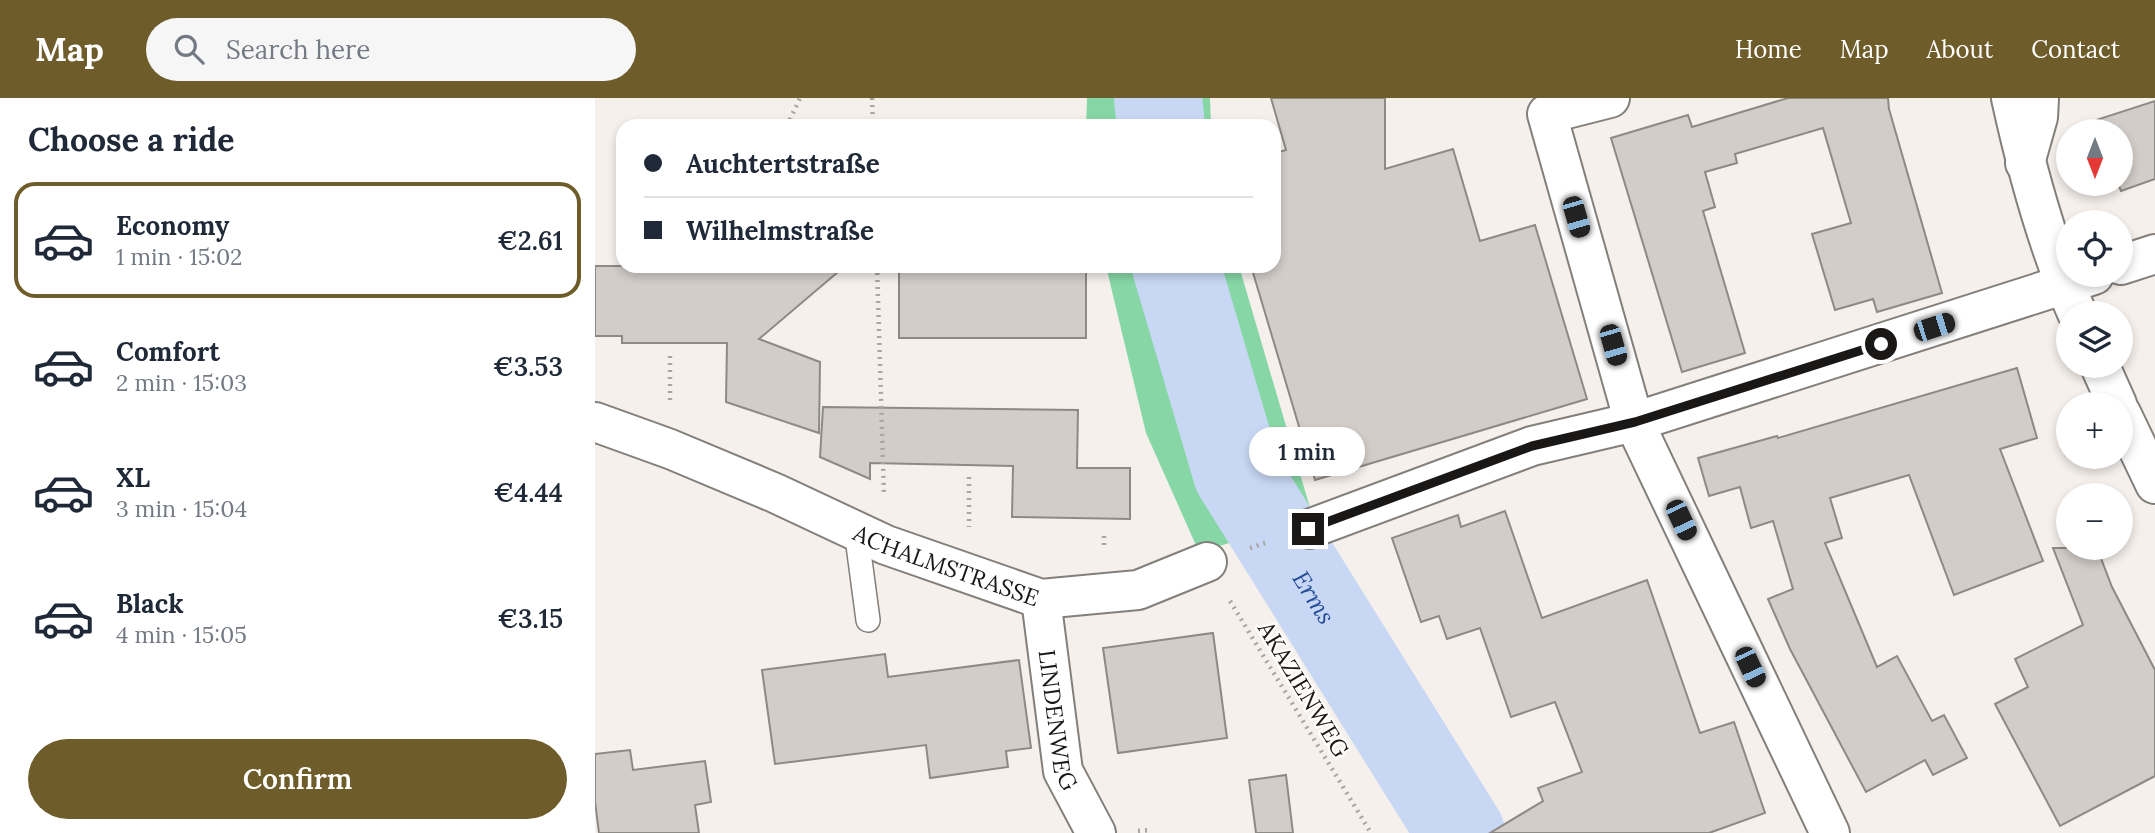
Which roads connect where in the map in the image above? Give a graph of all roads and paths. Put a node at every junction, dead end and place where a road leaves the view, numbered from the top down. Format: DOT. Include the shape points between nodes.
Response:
graph roads {
  1 [pos="800,98"];
  2 [pos="872,98"];
  3 [pos="1610,98"];
  4 [pos="2011,98"];
  5 [pos="2039,98"];
  6 [pos="790,119"];
  7 [pos="873,119"];
  8 [pos="2025,163"];
  9 [pos="2155,254"];
  10 [pos="2133,261"];
  11 [pos="877,273"];
  12 [pos="2079,291"];
  13 [pos="595,422"];
  14 [pos="1635,422"];
  15 [pos="2133,438"];
  16 [pos="2155,484"];
  17 [pos="1308,529"];
  18 [pos="871,537"];
  19 [pos="1207,562"];
  20 [pos="1041,599"];
  21 [pos="868,620"];
  22 [pos="1096,833"];
  23 [pos="1371,833"];
  24 [pos="1830,833"];
  1 -- 6 [label="path"];
  2 -- 7 [label="path"];
  3 -- 14 [label="street" via="1547,114"];
  4 -- 8 [label="street"];
  5 -- 8 [label="street"];
  8 -- 12 [label="street"];
  9 -- 10 [label="street"];
  11 -- 18 [label="path"];
  12 -- 14 [label="street"];
  13 -- 18 [label="street, ACHALMSTRASSE" via="670,449"];
  14 -- 17 [label="street" via="1532,446"];
  14 -- 24 [label="street"];
  15 -- 16 [label="street"];
  17 -- 19 [label="path"];
  18 -- 20 [label="street, ACHALMSTRASSE"];
  18 -- 21 [label="lane"];
  19 -- 20 [label="street, ACHALMSTRASSE" via="1137,590"];
  19 -- 23 [label="path, AKAZIENWEG"];
  20 -- 22 [label="street, LINDENWEG" via="1062,771"];
}
